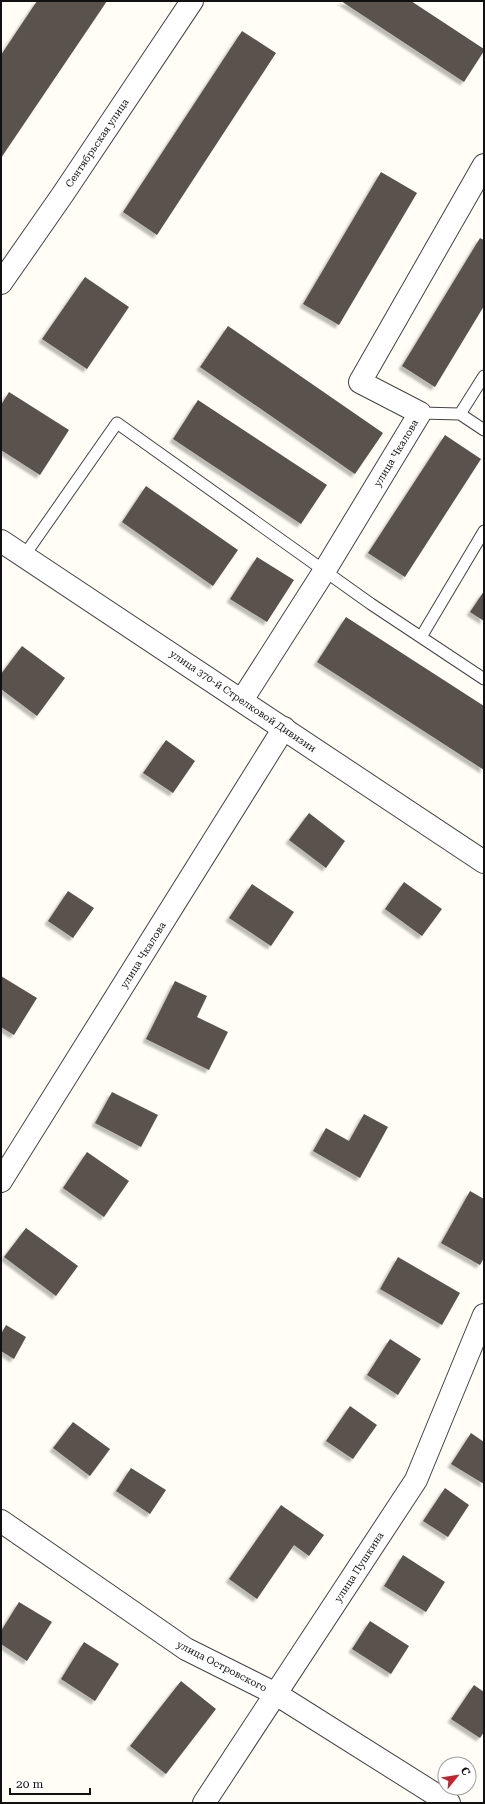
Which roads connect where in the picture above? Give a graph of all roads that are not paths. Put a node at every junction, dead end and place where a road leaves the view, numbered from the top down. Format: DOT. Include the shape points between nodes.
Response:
graph roads {
  1 [pos="192,1"];
  2 [pos="481,176"];
  3 [pos="1,283"];
  4 [pos="484,376"];
  5 [pos="420,413"];
  6 [pos="460,414"];
  7 [pos="484,430"];
  8 [pos="484,531"];
  9 [pos="1,541"];
  10 [pos="24,556"];
  11 [pos="325,570"];
  12 [pos="421,637"];
  13 [pos="484,679"];
  14 [pos="242,700"];
  15 [pos="284,728"];
  16 [pos="484,862"];
  17 [pos="1,1181"];
  18 [pos="484,1315"];
  19 [pos="1,1521"];
  20 [pos="276,1694"];
  21 [pos="204,1803"];
  22 [pos="449,1803"];
  1 -- 3 [label="street, Сентябрьская улица"];
  2 -- 5 [label="street, улица Чкалова" via="360,382"];
  4 -- 6 [label="lane"];
  5 -- 6 [label="lane"];
  5 -- 11 [label="street, улица Чкалова"];
  6 -- 7 [label="lane"];
  8 -- 12 [label="lane"];
  9 -- 10 [label="street, улица 370-й Стрелковой Дивизии"];
  10 -- 11 [label="lane" via="117,423"];
  10 -- 14 [label="street, улица 370-й Стрелковой Дивизии"];
  11 -- 12 [label="lane"];
  11 -- 14 [label="street, улица Чкалова"];
  12 -- 13 [label="lane"];
  14 -- 15 [label="street, улица 370-й Стрелковой Дивизии"];
  15 -- 16 [label="street, улица 370-й Стрелковой Дивизии"];
  15 -- 17 [label="street, улица Чкалова"];
  18 -- 20 [label="street, улица Пушкина" via="416,1480"];
  19 -- 20 [label="street, улица Островского" via="186,1649"];
  20 -- 21 [label="street, улица Пушкина"];
  20 -- 22 [label="street, улица Островского"];
}
